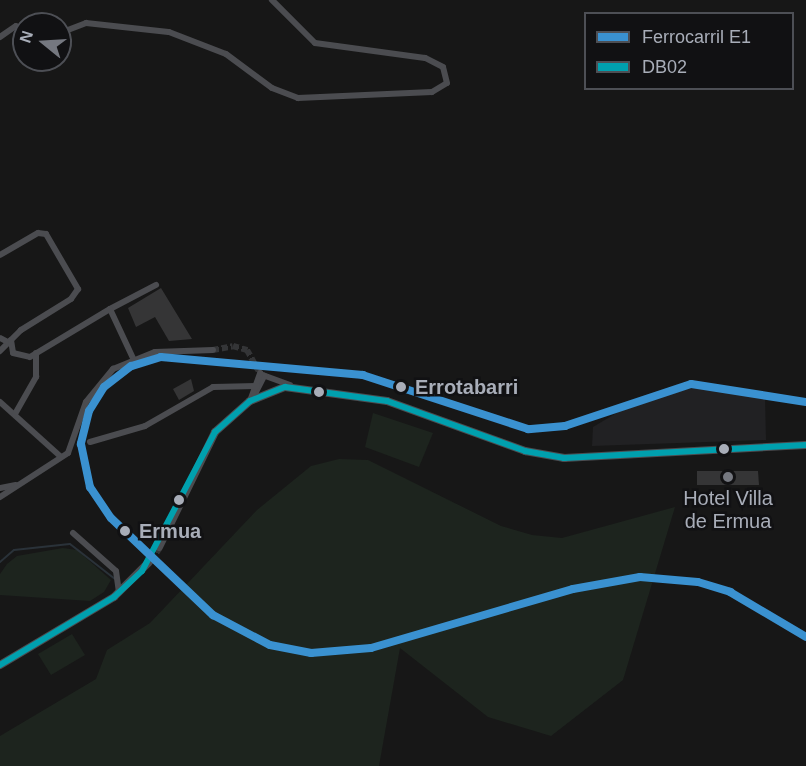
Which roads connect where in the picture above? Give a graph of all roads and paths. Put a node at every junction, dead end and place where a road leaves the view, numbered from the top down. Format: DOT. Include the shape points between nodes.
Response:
graph roads {
  1 [pos="272,0"];
  2 [pos="72,28"];
  3 [pos="12,29"];
  4 [pos="0,37"];
  5 [pos="0,255"];
  6 [pos="156,285"];
  7 [pos="110,309"];
  8 [pos="0,338"];
  9 [pos="10,341"];
  10 [pos="213,350"];
  11 [pos="0,351"];
  12 [pos="36,353"];
  13 [pos="133,358"];
  14 [pos="261,374"];
  15 [pos="257,386"];
  16 [pos="301,387"];
  17 [pos="250,401"];
  18 [pos="0,402"];
  19 [pos="15,414"];
  20 [pos="90,442"];
  21 [pos="806,445"];
  22 [pos="61,458"];
  23 [pos="16,485"];
  24 [pos="1,488"];
  25 [pos="0,497"];
  26 [pos="73,533"];
  27 [pos="159,547"];
  28 [pos="149,562"];
  29 [pos="119,593"];
  30 [pos="0,665"];
  1 -- 2 [label="street" via="315,42 425,58 443,67 447,83 432,92 298,98 272,88 226,54 169,32 86,22"];
  3 -- 4 [label="street"];
  5 -- 9 [label="street" via="33,236 46,234 78,289 71,299"];
  6 -- 7 [label="street"];
  7 -- 12 [label="street"];
  7 -- 13 [label="street"];
  8 -- 9 [label="street"];
  9 -- 11 [label="street"];
  9 -- 12 [label="street" via="18,357"];
  10 -- 13 [label="street"];
  12 -- 19 [label="street" via="36,377"];
  13 -- 22 [label="street" via="93,391 73,442"];
  14 -- 15 [label="street"];
  14 -- 16 [label="street"];
  14 -- 17 [label="street" via="259,393"];
  15 -- 17 [label="street"];
  15 -- 20 [label="street" via="213,387 145,426"];
  16 -- 17 [label="street"];
  16 -- 21 [label="street" via="387,401 525,451 564,458"];
  17 -- 27 [label="street" via="206,445"];
  18 -- 19 [label="street"];
  19 -- 22 [label="street"];
  22 -- 23 [label="street"];
  23 -- 24 [label="street"];
  23 -- 25 [label="street"];
  26 -- 29 [label="street" via="116,571"];
  28 -- 29 [label="street"];
  29 -- 30 [label="street"];
}
